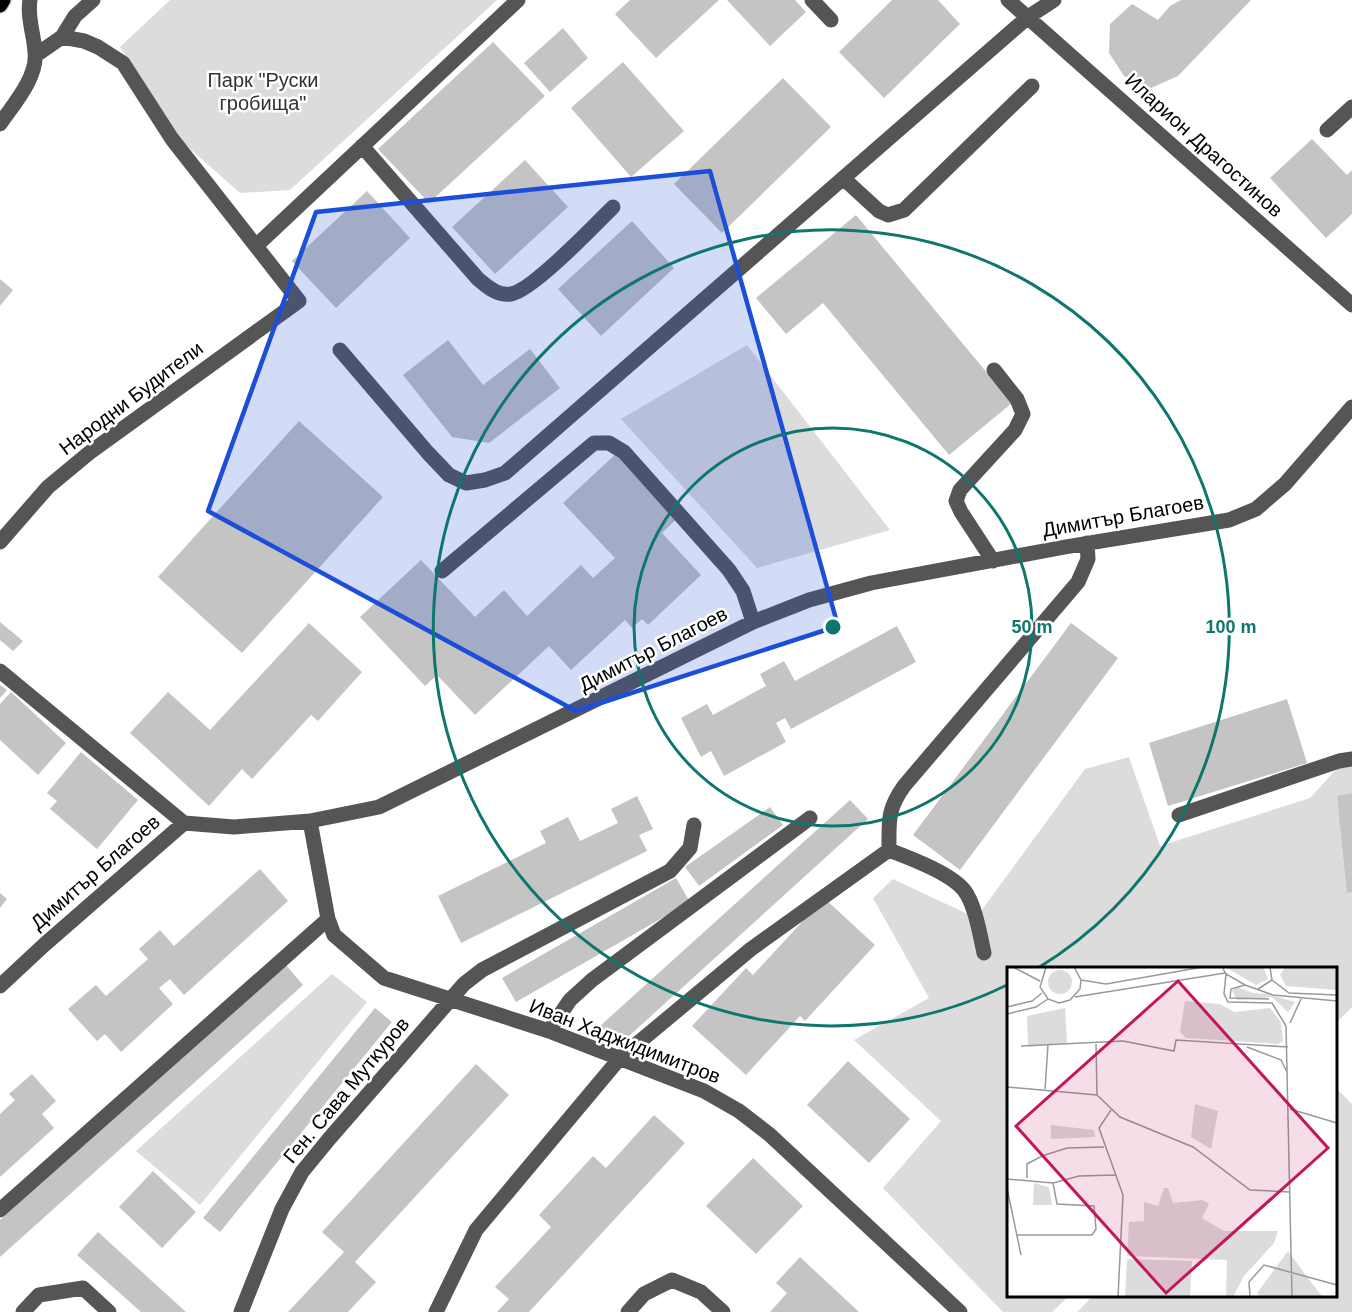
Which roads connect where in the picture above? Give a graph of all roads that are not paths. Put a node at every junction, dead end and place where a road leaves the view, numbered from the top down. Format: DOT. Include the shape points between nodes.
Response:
graph roads {
  1 [pos="3,0"];
  2 [pos="30,0"];
  3 [pos="93,0"];
  4 [pos="518,0"];
  5 [pos="812,0"];
  6 [pos="1008,0"];
  7 [pos="1054,0"];
  8 [pos="0,5"];
  9 [pos="1028,17"];
  10 [pos="831,20"];
  11 [pos="62,37"];
  12 [pos="36,56"];
  13 [pos="1032,86"];
  14 [pos="1352,107"];
  15 [pos="0,124"];
  16 [pos="1327,130"];
  17 [pos="362,146"];
  18 [pos="843,178"];
  19 [pos="614,207"];
  20 [pos="256,246"];
  21 [pos="1352,305"];
  22 [pos="340,350"];
  23 [pos="994,370"];
  24 [pos="1352,407"];
  25 [pos="0,542"];
  26 [pos="1087,543"];
  27 [pos="993,561"];
  28 [pos="442,571"];
  29 [pos="753,622"];
  30 [pos="0,671"];
  31 [pos="1352,759"];
  32 [pos="1179,815"];
  33 [pos="810,818"];
  34 [pos="310,821"];
  35 [pos="184,823"];
  36 [pos="694,825"];
  37 [pos="890,850"];
  38 [pos="328,919"];
  39 [pos="984,953"];
  40 [pos="0,986"];
  41 [pos="450,1000"];
  42 [pos="549,1031"];
  43 [pos="620,1058"];
  44 [pos="0,1210"];
  45 [pos="22,1312"];
  46 [pos="109,1312"];
  47 [pos="241,1312"];
  48 [pos="436,1312"];
  49 [pos="628,1312"];
  50 [pos="723,1312"];
  51 [pos="960,1312"];
  1 -- 8 [label="main road"];
  2 -- 12 [label="street"];
  3 -- 11 [label="street" via="75,16"];
  4 -- 17 [label="street"];
  5 -- 10 [label="street"];
  6 -- 9 [label="street, Иларион Драгостинов"];
  7 -- 9 [label="street"];
  9 -- 18 [label="street"];
  9 -- 21 [label="street, Иларион Драгостинов"];
  11 -- 12 [label="street"];
  11 -- 20 [label="street" via="84,41 123,63 172,139"];
  12 -- 15 [label="street" via="28,83"];
  13 -- 18 [label="street" via="904,210 888,215 879,211"];
  14 -- 16 [label="street"];
  17 -- 19 [label="street" via="478,279 496,293 511,294 529,287"];
  17 -- 20 [label="street"];
  18 -- 22 [label="street" via="505,473 485,480 466,483 449,475"];
  20 -- 25 [label="street, Народни Будители" via="299,301 89,453 48,487"];
  23 -- 27 [label="street" via="1017,399 1023,414 1015,430 960,490 956,501"];
  24 -- 26 [label="street, Димитър Благоев" via="1285,484 1256,509 1229,520"];
  26 -- 27 [label="street, Димитър Благоев"];
  26 -- 37 [label="street" via="1088,559 1078,582 894,801 889,817"];
  27 -- 29 [label="street, Димитър Благоев" via="871,583 809,600"];
  28 -- 29 [label="street" via="594,443 609,443 624,452 729,570 743,591"];
  29 -- 34 [label="street, Димитър Благоев" via="379,807"];
  30 -- 35 [label="street"];
  31 -- 32 [label="street"];
  33 -- 42 [label="street" via="592,980 561,1010"];
  34 -- 35 [label="street, Димитър Благоев" via="234,827"];
  34 -- 38 [label="street, Иван Хаджидимитров"];
  35 -- 40 [label="street, Димитър Благоев"];
  36 -- 41 [label="street, Ген. Сава Муткуров" via="690,848 670,871 482,970"];
  37 -- 39 [label="street" via="924,864 964,890 971,902"];
  37 -- 43 [label="street" via="751,949"];
  38 -- 41 [label="street, Иван Хаджидимитров" via="334,935 384,978"];
  38 -- 44 [label="street"];
  41 -- 42 [label="street, Иван Хаджидимитров"];
  41 -- 47 [label="street, Ген. Сава Муткуров" via="302,1172 282,1209"];
  42 -- 43 [label="street, Иван Хаджидимитров"];
  43 -- 48 [label="street" via="476,1230"];
  43 -- 51 [label="street, Иван Хаджидимитров" via="704,1091 739,1111 770,1135"];
  45 -- 46 [label="street" via="39,1295 83,1288"];
  49 -- 50 [label="street" via="644,1294 672,1280 701,1292"];
}
